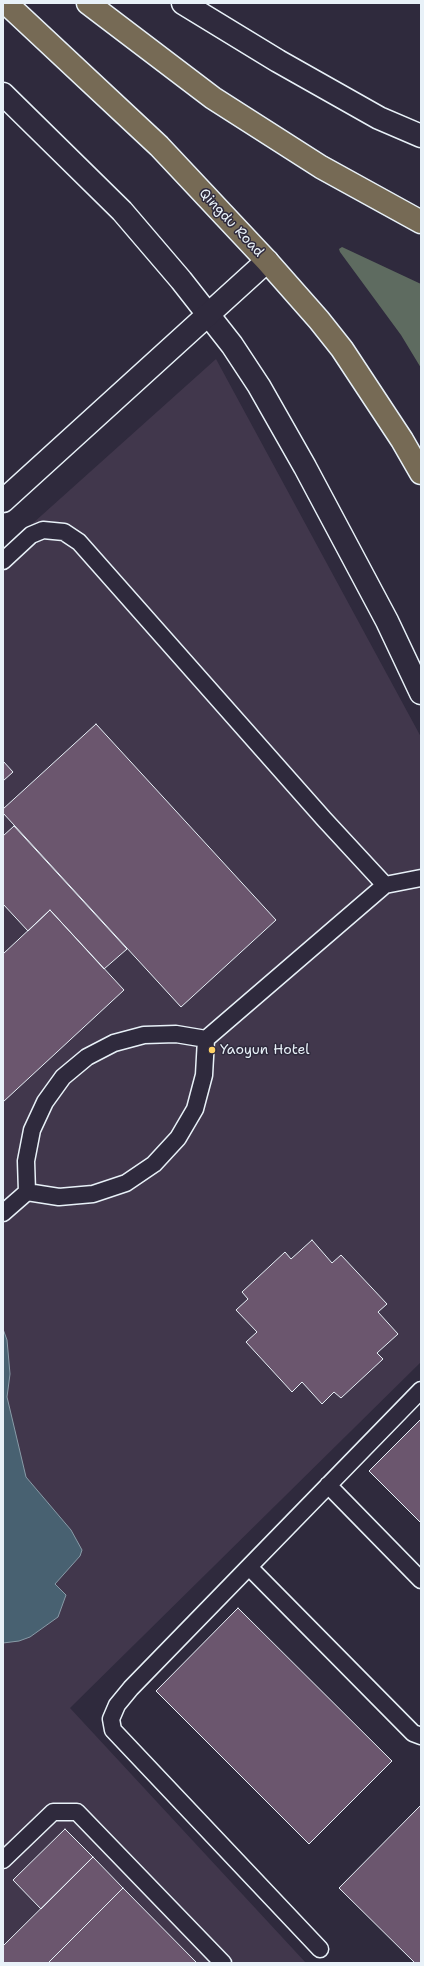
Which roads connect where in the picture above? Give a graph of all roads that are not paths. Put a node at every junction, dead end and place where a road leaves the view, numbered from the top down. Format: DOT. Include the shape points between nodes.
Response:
graph roads {
  1 [pos="6,3"];
  2 [pos="88,3"];
  3 [pos="183,3"];
  4 [pos="3,94"];
  5 [pos="421,136"];
  6 [pos="421,222"];
  7 [pos="267,261"];
  8 [pos="208,314"];
  9 [pos="421,473"];
  10 [pos="3,501"];
  11 [pos="3,561"];
  12 [pos="421,693"];
  13 [pos="421,878"];
  14 [pos="385,885"];
  15 [pos="206,1039"];
  16 [pos="27,1192"];
  17 [pos="3,1214"];
  18 [pos="421,1390"];
  19 [pos="328,1485"];
  20 [pos="249,1567"];
  21 [pos="421,1580"];
  22 [pos="421,1736"];
  23 [pos="3,1860"];
  24 [pos="320,1949"];
  25 [pos="223,1963"];
  1 -- 7 [label="highway, Qingdu Road" via="158,146"];
  2 -- 6 [label="highway" via="213,98 321,167"];
  3 -- 5 [label="street" via="352,103"];
  4 -- 8 [label="street" via="122,211"];
  7 -- 8 [label="street"];
  7 -- 9 [label="highway, Qingdu Road" via="342,348"];
  8 -- 10 [label="street"];
  8 -- 12 [label="street" via="259,386 297,453 387,621"];
  11 -- 14 [label="lane" via="31,535 43,530 64,532 79,542"];
  13 -- 14 [label="lane"];
  14 -- 15 [label="lane"];
  15 -- 16 [label="lane" via="204,1076 195,1109 178,1138 154,1164 126,1183 93,1194 59,1197"];
  15 -- 16 [label="lane" via="176,1034 144,1035 114,1043 87,1057 63,1077 45,1102 32,1130 26,1161"];
  16 -- 17 [label="lane"];
  18 -- 19 [label="lane"];
  19 -- 20 [label="lane"];
  19 -- 21 [label="lane"];
  20 -- 22 [label="lane" via="413,1733"];
  20 -- 24 [label="lane" via="131,1688 111,1719 113,1730"];
  23 -- 25 [label="lane" via="53,1812 77,1812"];
}
